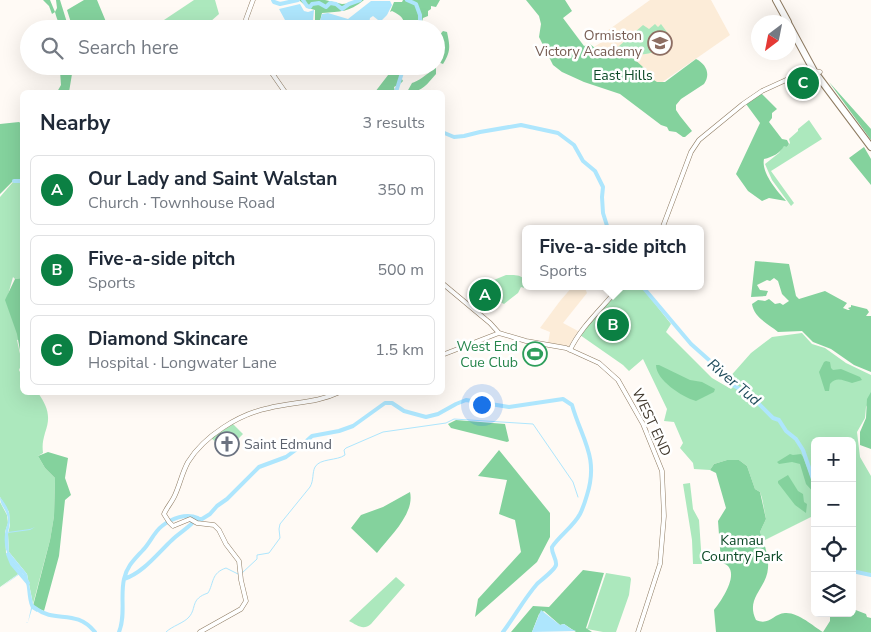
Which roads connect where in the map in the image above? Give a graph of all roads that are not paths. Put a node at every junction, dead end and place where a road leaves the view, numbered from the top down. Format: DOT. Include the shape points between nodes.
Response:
graph roads {
  1 [pos="253,0"];
  2 [pos="776,0"];
  3 [pos="784,15"];
  4 [pos="246,20"];
  5 [pos="796,37"];
  6 [pos="818,73"];
  7 [pos="273,75"];
  8 [pos="284,90"];
  9 [pos="871,147"];
  10 [pos="664,225"];
  11 [pos="445,285"];
  12 [pos="617,290"];
  13 [pos="498,333"];
  14 [pos="570,350"];
  15 [pos="445,354"];
  16 [pos="333,395"];
  17 [pos="200,632"];
  18 [pos="638,632"];
  1 -- 4 [label="street"];
  2 -- 3 [label="highway"];
  5 -- 6 [label="highway"];
  6 -- 9 [label="highway"];
  6 -- 10 [label="street" via="788,78 751,98 696,143"];
  7 -- 8 [label="street"];
  11 -- 13 [label="street"];
  12 -- 14 [label="street" via="584,326"];
  13 -- 14 [label="street, WEST END"];
  13 -- 15 [label="street"];
  14 -- 18 [label="street, WEST END" via="600,363 618,380 643,424 662,471 664,516 660,564"];
  16 -- 17 [label="street" via="244,417 218,431 193,455 183,472 165,512 167,519 175,525 188,520 217,527 238,557 246,601 244,607"];
}
